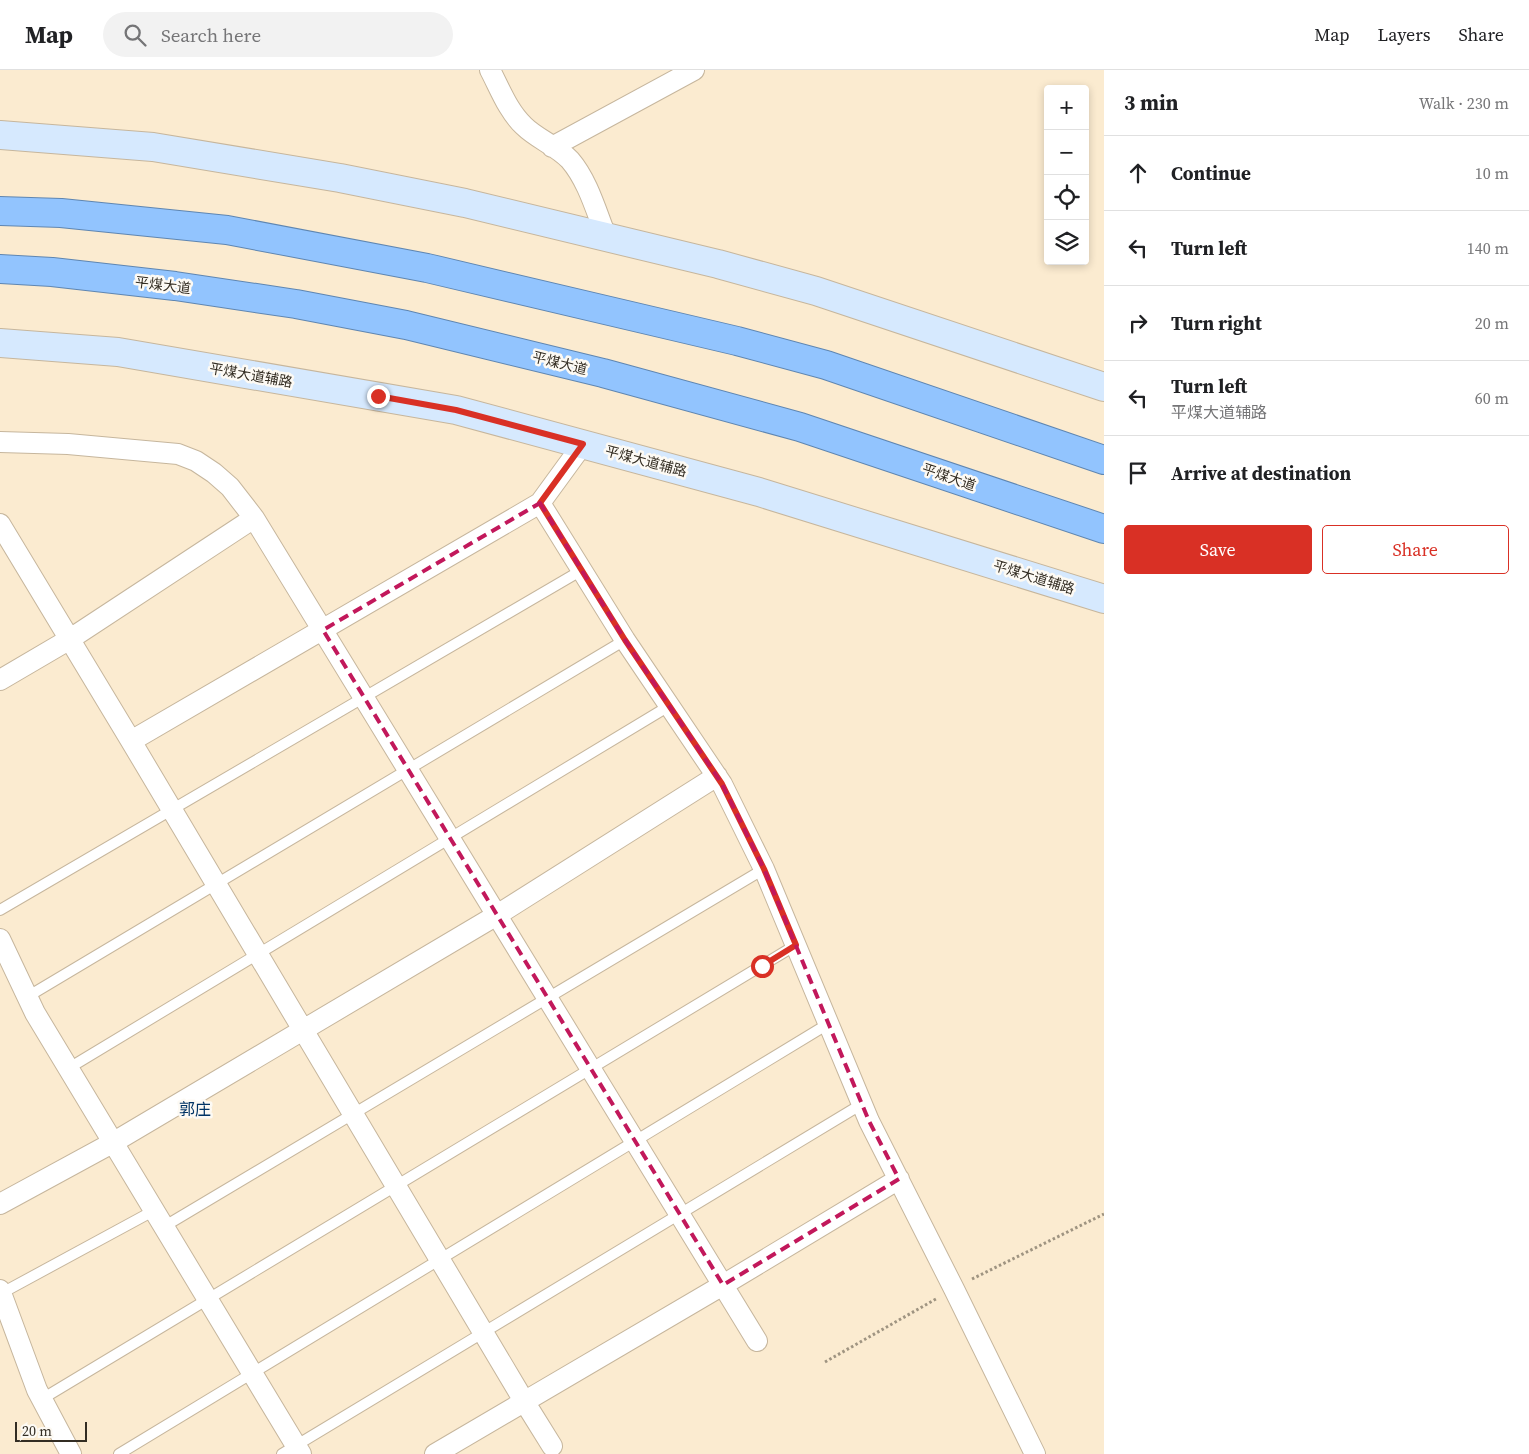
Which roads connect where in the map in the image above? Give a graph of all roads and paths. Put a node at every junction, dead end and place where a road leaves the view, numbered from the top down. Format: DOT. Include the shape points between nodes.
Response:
graph roads {
  1 [pos="490,70"];
  2 [pos="694,70"];
  3 [pos="0,135"];
  4 [pos="552,146"];
  5 [pos="0,211"];
  6 [pos="606,236"];
  7 [pos="0,269"];
  8 [pos="0,343"];
  9 [pos="1104,387"];
  10 [pos="0,442"];
  11 [pos="583,444"];
  12 [pos="1104,460"];
  13 [pos="540,503"];
  14 [pos="254,518"];
  15 [pos="0,524"];
  16 [pos="1104,529"];
  17 [pos="582,570"];
  18 [pos="1104,599"];
  19 [pos="323,630"];
  20 [pos="70,639"];
  21 [pos="625,640"];
  22 [pos="0,680"];
  23 [pos="364,698"];
  24 [pos="669,706"];
  25 [pos="131,741"];
  26 [pos="408,769"];
  27 [pos="717,776"];
  28 [pos="172,810"];
  29 [pos="450,838"];
  30 [pos="764,869"];
  31 [pos="216,884"];
  32 [pos="0,910"];
  33 [pos="497,915"];
  34 [pos="0,939"];
  35 [pos="796,945"];
  36 [pos="258,954"];
  37 [pos="27,997"];
  38 [pos="548,998"];
  39 [pos="828,1024"];
  40 [pos="303,1030"];
  41 [pos="70,1068"];
  42 [pos="591,1068"];
  43 [pos="862,1104"];
  44 [pos="353,1114"];
  45 [pos="635,1141"];
  46 [pos="114,1142"];
  47 [pos="899,1180"];
  48 [pos="396,1186"];
  49 [pos="0,1204"];
  50 [pos="680,1214"];
  51 [pos="160,1218"];
  52 [pos="440,1260"];
  53 [pos="723,1285"];
  54 [pos="1,1293"];
  55 [pos="208,1299"];
  56 [pos="483,1332"];
  57 [pos="757,1341"];
  58 [pos="253,1373"];
  59 [pos="42,1399"];
  60 [pos="524,1401"];
  61 [pos="552,1446"];
  62 [pos="293,1451"];
  63 [pos="72,1454"];
  64 [pos="119,1454"];
  65 [pos="435,1454"];
  66 [pos="1035,1454"];
  1 -- 4 [label="street" via="508,106 524,127"];
  2 -- 4 [label="street"];
  3 -- 6 [label="main road" via="153,147 340,178"];
  4 -- 6 [label="street" via="578,171"];
  5 -- 12 [label="highway" via="61,212 227,230 427,268 738,341 826,365"];
  6 -- 9 [label="main road" via="816,291"];
  7 -- 16 [label="highway, 平煤大道" via="175,286 406,325 603,373 800,427"];
  8 -- 11 [label="main road, 平煤大道辅路" via="118,352 320,386 456,410"];
  10 -- 14 [label="street" via="68,444 178,454 214,473 230,487"];
  11 -- 13 [label="street"];
  11 -- 18 [label="main road, 平煤大道辅路" via="759,492"];
  13 -- 17 [label="street"];
  13 -- 19 [label="street"];
  14 -- 19 [label="street"];
  14 -- 20 [label="street"];
  15 -- 20 [label="street"];
  17 -- 21 [label="street"];
  17 -- 23 [label="lane"];
  19 -- 23 [label="street"];
  19 -- 25 [label="street"];
  20 -- 22 [label="street"];
  20 -- 25 [label="street"];
  21 -- 24 [label="street"];
  21 -- 26 [label="lane"];
  23 -- 26 [label="street"];
  23 -- 28 [label="lane"];
  24 -- 27 [label="street"];
  24 -- 29 [label="lane"];
  25 -- 28 [label="street"];
  26 -- 29 [label="street"];
  26 -- 31 [label="lane"];
  27 -- 30 [label="street"];
  27 -- 33 [label="street"];
  28 -- 31 [label="street"];
  28 -- 32 [label="lane"];
  29 -- 33 [label="street"];
  29 -- 36 [label="lane"];
  30 -- 35 [label="street"];
  30 -- 38 [label="lane"];
  31 -- 36 [label="street"];
  31 -- 37 [label="lane"];
  33 -- 38 [label="street"];
  33 -- 40 [label="street"];
  34 -- 37 [label="street"];
  35 -- 39 [label="street"];
  35 -- 42 [label="lane"];
  36 -- 40 [label="street"];
  36 -- 41 [label="lane"];
  37 -- 41 [label="street"];
  38 -- 42 [label="street"];
  38 -- 44 [label="lane"];
  39 -- 43 [label="street"];
  39 -- 45 [label="lane"];
  40 -- 44 [label="street"];
  40 -- 46 [label="street"];
  41 -- 46 [label="street"];
  42 -- 45 [label="street"];
  42 -- 48 [label="lane"];
  43 -- 47 [label="street"];
  43 -- 50 [label="lane"];
  44 -- 48 [label="street"];
  44 -- 51 [label="lane"];
  45 -- 50 [label="street"];
  45 -- 52 [label="lane"];
  46 -- 49 [label="street"];
  46 -- 51 [label="street"];
  47 -- 53 [label="street"];
  47 -- 66 [label="street"];
  48 -- 52 [label="street"];
  48 -- 55 [label="lane"];
  50 -- 53 [label="street"];
  50 -- 56 [label="lane"];
  51 -- 54 [label="lane"];
  51 -- 55 [label="street"];
  52 -- 56 [label="street"];
  52 -- 58 [label="lane"];
  53 -- 57 [label="street"];
  53 -- 60 [label="street"];
  54 -- 59 [label="street"];
  55 -- 58 [label="street"];
  55 -- 59 [label="lane"];
  56 -- 60 [label="street"];
  56 -- 62 [label="lane"];
  58 -- 62 [label="street"];
  58 -- 64 [label="lane"];
  59 -- 63 [label="street"];
  60 -- 61 [label="street"];
  60 -- 65 [label="street"];
}
